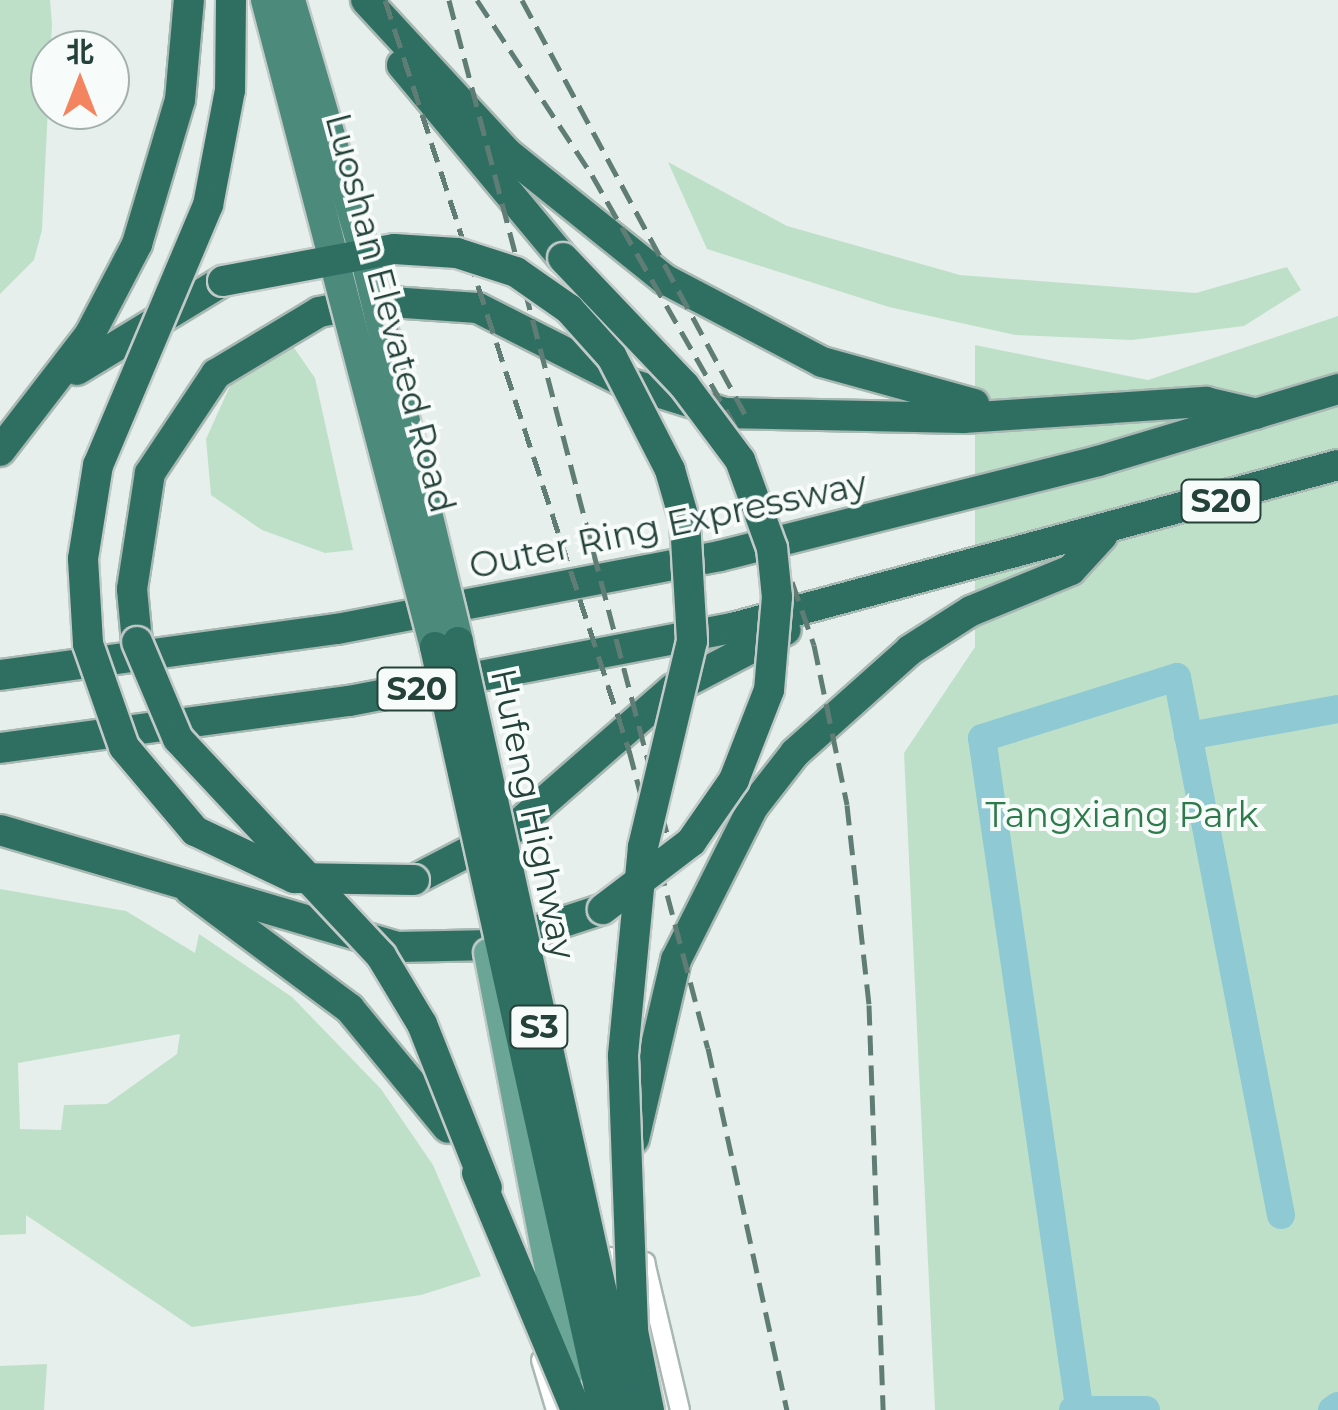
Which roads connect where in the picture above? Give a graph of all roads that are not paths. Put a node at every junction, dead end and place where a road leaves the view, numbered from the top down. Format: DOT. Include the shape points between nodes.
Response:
graph roads {
  1 [pos="189,0"];
  2 [pos="231,0"];
  3 [pos="256,0"];
  4 [pos="266,0"];
  5 [pos="290,0"];
  6 [pos="300,0"];
  7 [pos="363,0"];
  8 [pos="1338,389"];
  9 [pos="42,403"];
  10 [pos="1079,414"];
  11 [pos="1258,414"];
  12 [pos="0,451"];
  13 [pos="1338,465"];
  14 [pos="1102,535"];
  15 [pos="830,605"];
  16 [pos="447,645"];
  17 [pos="0,675"];
  18 [pos="0,748"];
  19 [pos="0,830"];
  20 [pos="180,882"];
  21 [pos="486,1188"];
  22 [pos="627,1224"];
  23 [pos="556,1410"];
  24 [pos="576,1410"];
  25 [pos="604,1410"];
  26 [pos="631,1410"];
  27 [pos="649,1410"];
  28 [pos="680,1410"];
  1 -- 9 [label="highway" via="180,100 153,201 118,286"];
  2 -- 15 [label="highway, bridge" via="230,90 208,205 113,420 91,497 82,590 91,657 130,758 195,831 294,878 414,880 514,828 673,688"];
  3 -- 24 [label="main road, bridge" via="392,509"];
  4 -- 16 [label="highway, Luoshan Elevated Road, bridge"];
  5 -- 16 [label="highway, Luoshan Elevated Road, bridge" via="364,252"];
  6 -- 26 [label="main road, bridge" via="431,482"];
  7 -- 10 [label="highway" via="556,198 713,309 902,390"];
  7 -- 20 [label="highway, bridge" via="472,157 684,385 740,460 772,548 777,597 769,690 734,780 691,842 603,909 521,940 410,948"];
  8 -- 11 [label="highway, Outer Ring Expressway / S20"];
  9 -- 12 [label="highway"];
  9 -- 22 [label="highway, bridge" via="116,340 223,281 317,256 394,249 457,253 516,272 569,309 612,357 658,442 684,522 692,642 643,847 629,954"];
  10 -- 11 [label="highway" via="1206,402"];
  10 -- 21 [label="highway, bridge" via="724,413 622,381 529,326 431,300 319,312 216,374 150,472 132,589 137,642 178,739 381,956 422,1024"];
  11 -- 17 [label="highway, Outer Ring Expressway / S20" via="972,495 612,578 318,632"];
  13 -- 14 [label="highway, S20"];
  14 -- 15 [label="highway, S20"];
  14 -- 22 [label="highway, bridge" via="1071,570 940,630 829,717 753,808 676,960 636,1119"];
  15 -- 18 [label="highway, S20" via="404,692"];
  16 -- 25 [label="highway, Hufeng Highway / S3, bridge"];
  16 -- 26 [label="highway, Hufeng Highway / S3, bridge"];
  19 -- 20 [label="highway"];
  20 -- 21 [label="highway" via="350,1009"];
  21 -- 24 [label="highway, bridge"];
  22 -- 27 [label="highway, bridge"];
  23 -- 28 [label="street" via="515,1274 579,1252 645,1262"];
}
